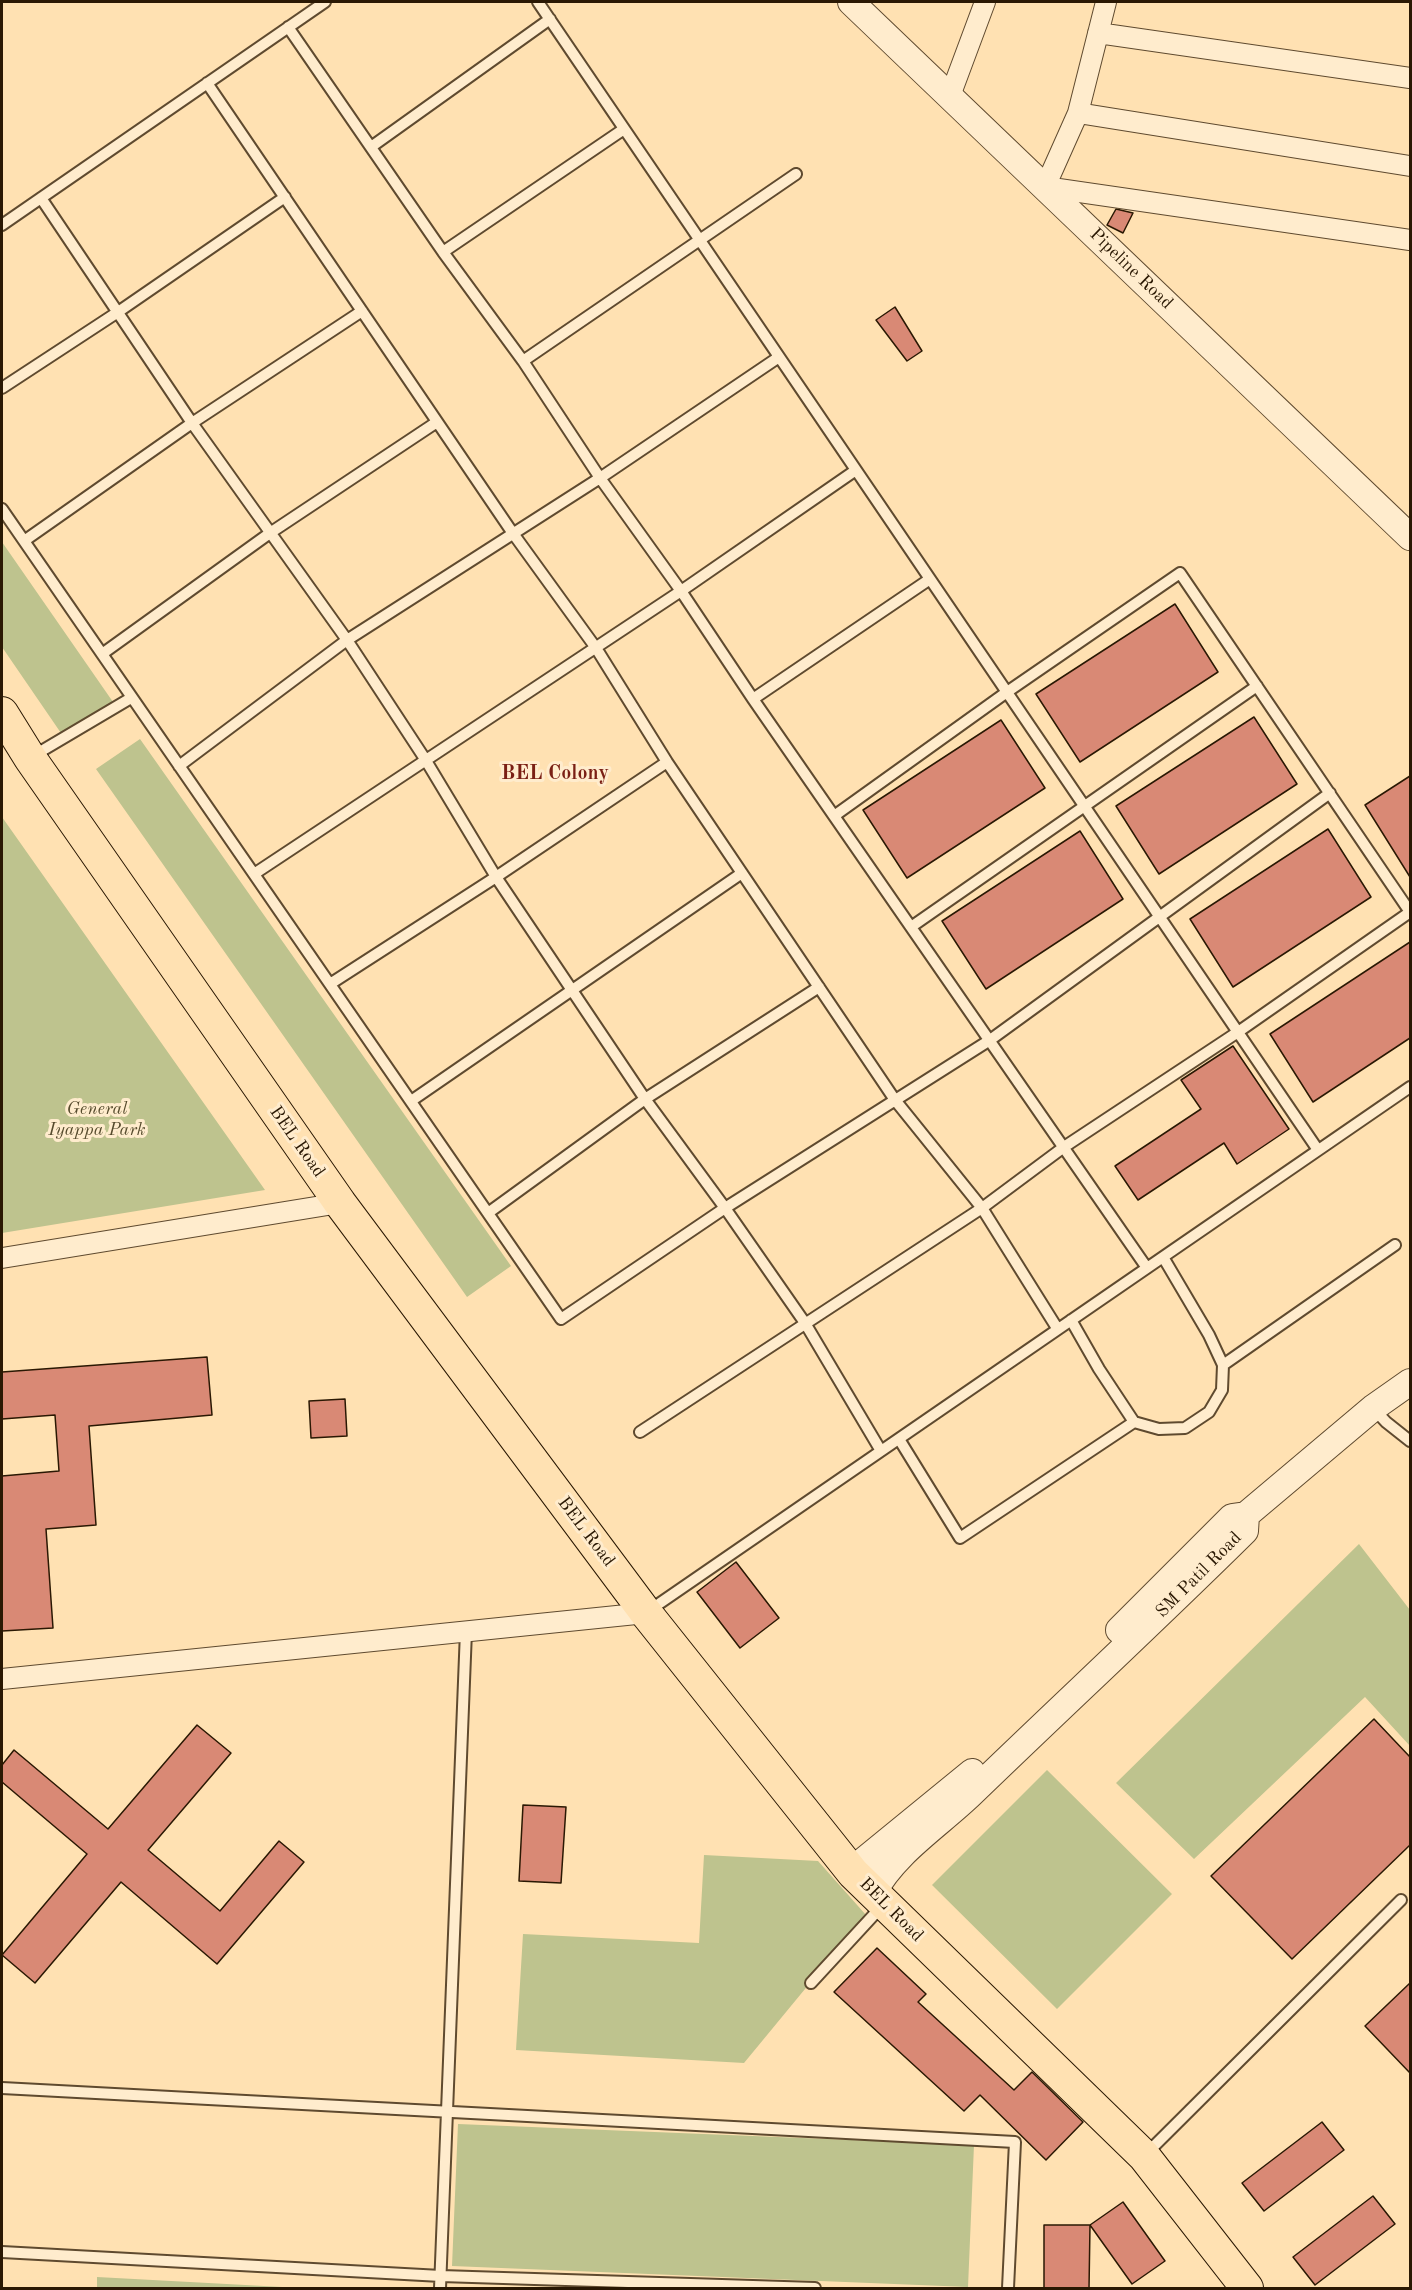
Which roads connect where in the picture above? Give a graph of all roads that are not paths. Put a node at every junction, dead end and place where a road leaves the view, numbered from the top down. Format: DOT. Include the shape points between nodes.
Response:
graph roads {
  1 [pos="325,2"];
  2 [pos="538,2"];
  3 [pos="986,2"];
  4 [pos="1106,2"];
  5 [pos="863,6"];
  6 [pos="550,19"];
  7 [pos="288,27"];
  8 [pos="1098,33"];
  9 [pos="1410,78"];
  10 [pos="207,83"];
  11 [pos="950,96"];
  12 [pos="1078,113"];
  13 [pos="624,129"];
  14 [pos="371,147"];
  15 [pos="1410,166"];
  16 [pos="796,174"];
  17 [pos="1045,188"];
  18 [pos="285,197"];
  19 [pos="41,198"];
  20 [pos="2,225"];
  21 [pos="699,239"];
  22 [pos="1410,240"];
  23 [pos="443,252"];
  24 [pos="362,311"];
  25 [pos="118,312"];
  26 [pos="779,357"];
  27 [pos="523,361"];
  28 [pos="2,388"];
  29 [pos="437,422"];
  30 [pos="192,423"];
  31 [pos="856,470"];
  32 [pos="600,478"];
  33 [pos="2,508"];
  34 [pos="1399,516"];
  35 [pos="512,532"];
  36 [pos="270,533"];
  37 [pos="1410,537"];
  38 [pos="24,541"];
  39 [pos="930,579"];
  40 [pos="681,591"];
  41 [pos="346,640"];
  42 [pos="596,648"];
  43 [pos="102,654"];
  44 [pos="1257,686"];
  45 [pos="1007,692"];
  46 [pos="131,698"];
  47 [pos="753,699"];
  48 [pos="2,713"];
  49 [pos="30,758"];
  50 [pos="425,759"];
  51 [pos="667,762"];
  52 [pos="179,766"];
  53 [pos="1330,794"];
  54 [pos="1084,806"];
  55 [pos="834,816"];
  56 [pos="742,873"];
  57 [pos="254,874"];
  58 [pos="496,877"];
  59 [pos="1410,912"];
  60 [pos="1160,918"];
  61 [pos="911,927"];
  62 [pos="330,984"];
  63 [pos="819,987"];
  64 [pos="572,990"];
  65 [pos="1238,1032"];
  66 [pos="990,1040"];
  67 [pos="1410,1087"];
  68 [pos="645,1099"];
  69 [pos="895,1100"];
  70 [pos="411,1101"];
  71 [pos="1064,1147"];
  72 [pos="1318,1150"];
  73 [pos="340,1203"];
  74 [pos="725,1208"];
  75 [pos="982,1208"];
  76 [pos="488,1213"];
  77 [pos="1395,1245"];
  78 [pos="1163,1257"];
  79 [pos="2,1258"];
  80 [pos="1147,1268"];
  81 [pos="1071,1320"];
  82 [pos="805,1323"];
  83 [pos="1057,1328"];
  84 [pos="1223,1365"];
  85 [pos="1410,1382"];
  86 [pos="1373,1408"];
  87 [pos="1134,1422"];
  88 [pos="640,1432"];
  89 [pos="898,1439"];
  90 [pos="1410,1441"];
  91 [pos="880,1451"];
  92 [pos="1246,1515"];
  93 [pos="646,1613"];
  94 [pos="466,1631"];
  95 [pos="2,1679"];
  96 [pos="852,1870"];
  97 [pos="879,1898"];
  98 [pos="1401,1900"];
  99 [pos="811,1983"];
  100 [pos="2,2088"];
  101 [pos="447,2113"];
  102 [pos="1144,2156"];
  103 [pos="2,2252"];
  104 [pos="441,2276"];
  105 [pos="440,2289"];
  106 [pos="814,2289"];
  107 [pos="1008,2289"];
  108 [pos="1247,2289"];
  1 -- 7 [label="lane"];
  2 -- 6 [label="lane"];
  3 -- 11 [label="street"];
  4 -- 8 [label="street"];
  5 -- 11 [label="street, Pipeline Road"];
  6 -- 13 [label="lane"];
  6 -- 14 [label="lane"];
  7 -- 10 [label="lane"];
  7 -- 14 [label="lane"];
  8 -- 9 [label="street"];
  8 -- 12 [label="street"];
  10 -- 18 [label="lane"];
  10 -- 19 [label="lane"];
  11 -- 17 [label="street, Pipeline Road"];
  12 -- 15 [label="street"];
  12 -- 17 [label="street"];
  13 -- 21 [label="lane"];
  13 -- 23 [label="lane"];
  14 -- 23 [label="lane"];
  16 -- 21 [label="lane"];
  17 -- 22 [label="street"];
  17 -- 34 [label="street, Pipeline Road"];
  18 -- 24 [label="lane"];
  18 -- 25 [label="lane"];
  19 -- 20 [label="lane"];
  19 -- 25 [label="lane"];
  21 -- 26 [label="lane"];
  21 -- 27 [label="lane"];
  23 -- 27 [label="lane"];
  24 -- 29 [label="lane"];
  24 -- 30 [label="lane"];
  25 -- 28 [label="lane"];
  25 -- 30 [label="lane"];
  26 -- 31 [label="lane"];
  26 -- 32 [label="lane"];
  27 -- 32 [label="lane"];
  29 -- 35 [label="lane"];
  29 -- 36 [label="lane"];
  30 -- 36 [label="lane"];
  30 -- 38 [label="lane"];
  31 -- 39 [label="lane"];
  31 -- 40 [label="lane"];
  32 -- 35 [label="lane"];
  32 -- 40 [label="lane"];
  33 -- 38 [label="lane"];
  34 -- 37 [label="street, Pipeline Road"];
  35 -- 41 [label="lane"];
  35 -- 42 [label="lane"];
  36 -- 41 [label="lane"];
  36 -- 43 [label="lane"];
  38 -- 43 [label="lane"];
  39 -- 45 [label="lane"];
  39 -- 47 [label="lane"];
  40 -- 42 [label="lane"];
  40 -- 47 [label="lane"];
  41 -- 50 [label="lane"];
  41 -- 52 [label="lane"];
  42 -- 50 [label="lane"];
  42 -- 51 [label="lane"];
  43 -- 46 [label="lane"];
  44 -- 45 [label="lane" via="1180,573"];
  44 -- 53 [label="lane"];
  44 -- 54 [label="lane"];
  45 -- 54 [label="lane"];
  45 -- 55 [label="lane"];
  46 -- 49 [label="lane"];
  46 -- 52 [label="lane"];
  47 -- 55 [label="lane"];
  48 -- 49 [label="main road, BEL Road"];
  49 -- 73 [label="main road, BEL Road"];
  50 -- 57 [label="lane"];
  50 -- 58 [label="lane"];
  51 -- 56 [label="lane"];
  51 -- 58 [label="lane"];
  52 -- 57 [label="lane"];
  53 -- 59 [label="lane"];
  53 -- 60 [label="lane"];
  54 -- 60 [label="lane"];
  54 -- 61 [label="lane"];
  55 -- 61 [label="lane"];
  56 -- 63 [label="lane"];
  56 -- 64 [label="lane"];
  57 -- 62 [label="lane"];
  58 -- 62 [label="lane"];
  58 -- 64 [label="lane"];
  59 -- 65 [label="lane"];
  60 -- 65 [label="lane"];
  60 -- 66 [label="lane"];
  61 -- 66 [label="lane"];
  62 -- 70 [label="lane"];
  63 -- 68 [label="lane"];
  63 -- 69 [label="lane"];
  64 -- 68 [label="lane"];
  64 -- 70 [label="lane"];
  65 -- 71 [label="lane"];
  65 -- 72 [label="lane"];
  66 -- 69 [label="lane"];
  66 -- 71 [label="lane"];
  67 -- 72 [label="lane"];
  68 -- 74 [label="lane"];
  68 -- 76 [label="lane"];
  69 -- 74 [label="lane"];
  69 -- 75 [label="lane"];
  70 -- 76 [label="lane"];
  71 -- 75 [label="lane"];
  71 -- 80 [label="lane"];
  72 -- 78 [label="lane"];
  73 -- 79 [label="street"];
  73 -- 93 [label="main road, BEL Road"];
  74 -- 76 [label="lane" via="561,1319"];
  74 -- 82 [label="lane"];
  75 -- 82 [label="lane"];
  75 -- 83 [label="lane"];
  77 -- 84 [label="lane"];
  78 -- 80 [label="lane"];
  78 -- 84 [label="lane"];
  80 -- 81 [label="lane"];
  81 -- 83 [label="lane"];
  81 -- 87 [label="lane"];
  82 -- 88 [label="lane"];
  82 -- 91 [label="lane"];
  83 -- 89 [label="lane"];
  84 -- 87 [label="lane" via="1222,1390 1209,1412 1185,1428 1159,1429"];
  85 -- 86 [label="street, SM Patil Road"];
  86 -- 90 [label="lane"];
  86 -- 92 [label="street, SM Patil Road"];
  87 -- 89 [label="lane" via="960,1538"];
  89 -- 91 [label="lane"];
  91 -- 93 [label="lane"];
  92 -- 96 [label="street" via="1232,1518 967,1776"];
  92 -- 97 [label="street, SM Patil Road" via="1245,1531 908,1850 880,1880"];
  93 -- 94 [label="street"];
  93 -- 96 [label="main road, BEL Road"];
  94 -- 95 [label="street"];
  94 -- 101 [label="lane"];
  96 -- 97 [label="main road, BEL Road"];
  97 -- 99 [label="lane"];
  97 -- 102 [label="main road, BEL Road"];
  98 -- 102 [label="lane"];
  100 -- 101 [label="lane"];
  101 -- 104 [label="lane"];
  101 -- 107 [label="lane" via="1015,2142"];
  102 -- 108 [label="main road, BEL Road"];
  103 -- 104 [label="lane"];
  104 -- 105 [label="lane"];
  104 -- 106 [label="lane"];
}
